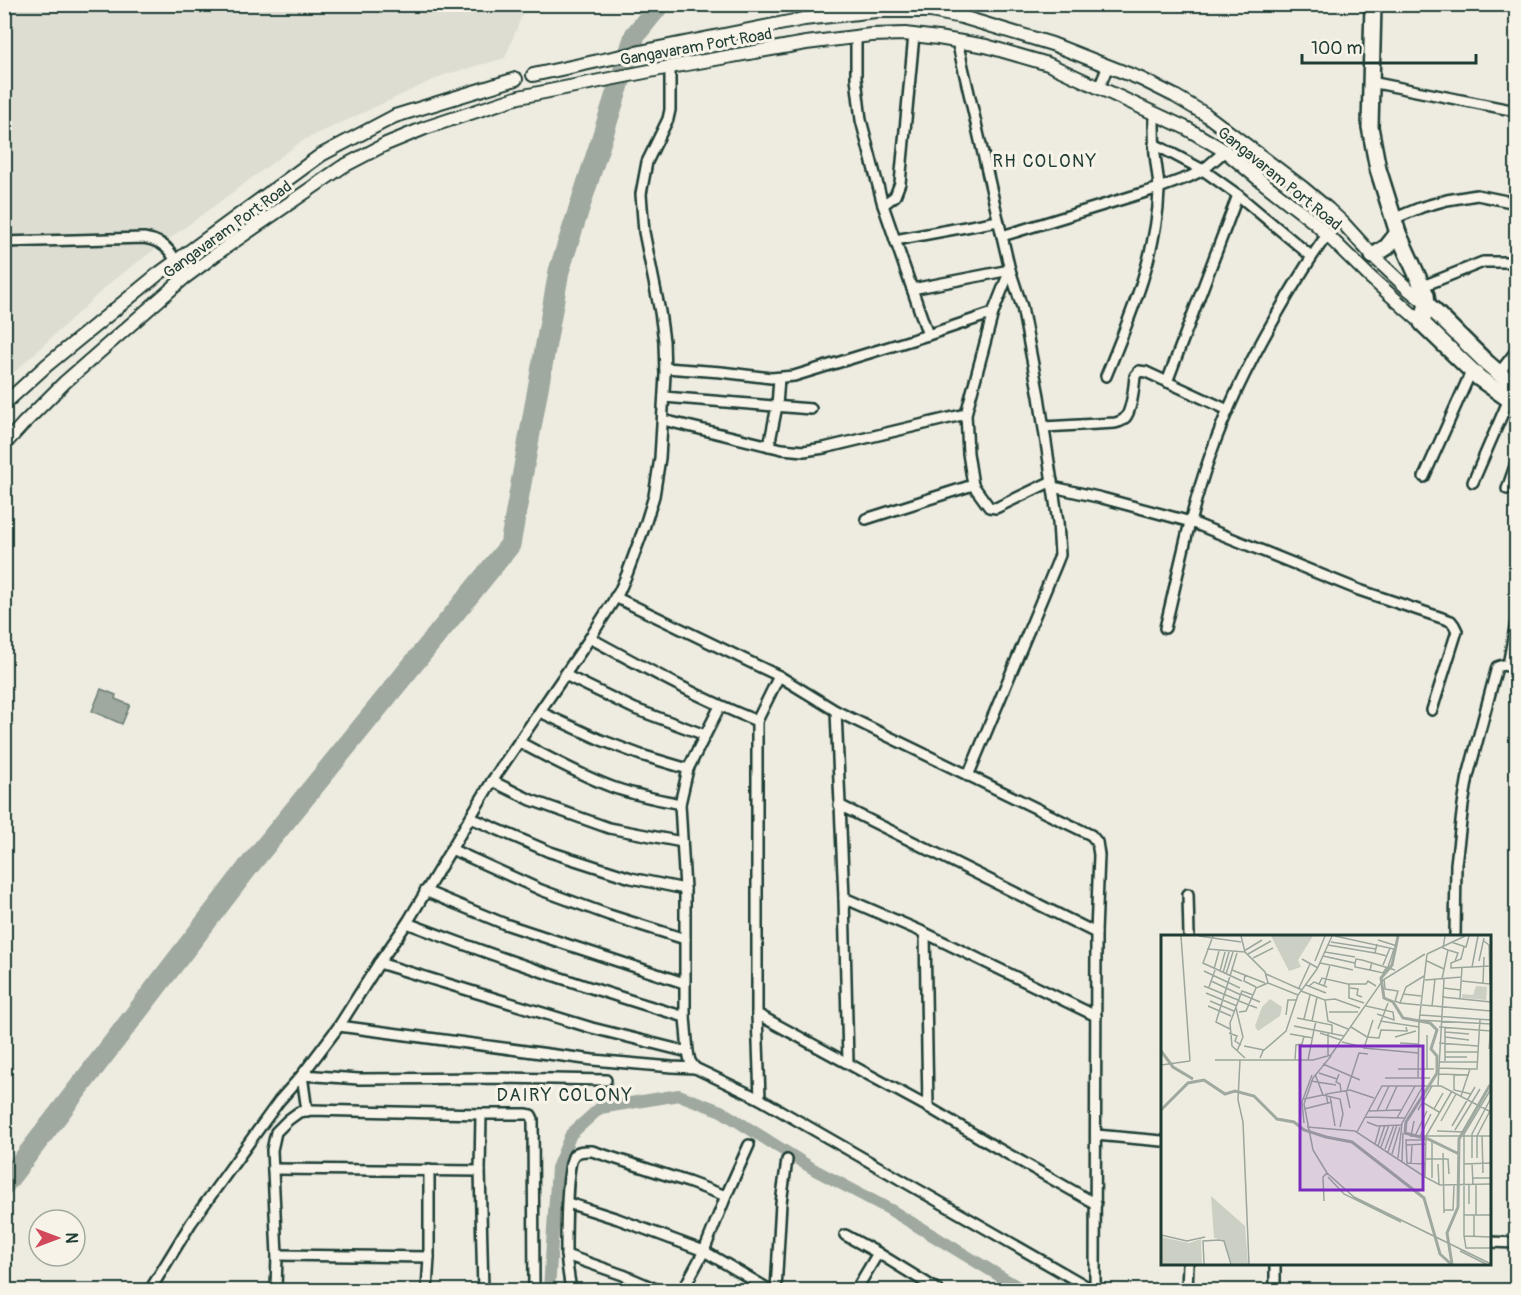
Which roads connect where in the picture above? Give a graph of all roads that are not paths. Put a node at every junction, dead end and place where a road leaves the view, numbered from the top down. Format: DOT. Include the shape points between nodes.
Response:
graph roads {
  1 [pos="1373,4"];
  2 [pos="914,35"];
  3 [pos="856,36"];
  4 [pos="957,41"];
  5 [pos="1108,66"];
  6 [pos="666,67"];
  7 [pos="532,75"];
  8 [pos="516,79"];
  9 [pos="1371,82"];
  10 [pos="1099,88"];
  11 [pos="1516,111"];
  12 [pos="1154,113"];
  13 [pos="1154,144"];
  14 [pos="1225,151"];
  15 [pos="1203,170"];
  16 [pos="1159,188"];
  17 [pos="1238,195"];
  18 [pos="1516,203"];
  19 [pos="883,205"];
  20 [pos="998,221"];
  21 [pos="1395,226"];
  22 [pos="1327,235"];
  23 [pos="1002,236"];
  24 [pos="895,240"];
  25 [pos="4,242"];
  26 [pos="1311,256"];
  27 [pos="1373,256"];
  28 [pos="176,262"];
  29 [pos="1516,262"];
  30 [pos="1010,270"];
  31 [pos="182,280"];
  32 [pos="1423,286"];
  33 [pos="912,289"];
  34 [pos="1427,304"];
  35 [pos="993,313"];
  36 [pos="1422,323"];
  37 [pos="928,336"];
  38 [pos="1516,351"];
  39 [pos="665,368"];
  40 [pos="1471,372"];
  41 [pos="1499,373"];
  42 [pos="1106,376"];
  43 [pos="779,378"];
  44 [pos="1167,382"];
  45 [pos="664,397"];
  46 [pos="1514,397"];
  47 [pos="4,404"];
  48 [pos="777,406"];
  49 [pos="811,409"];
  50 [pos="1228,410"];
  51 [pos="966,414"];
  52 [pos="663,420"];
  53 [pos="1044,427"];
  54 [pos="4,446"];
  55 [pos="769,446"];
  56 [pos="1516,464"];
  57 [pos="1424,477"];
  58 [pos="1473,482"];
  59 [pos="1052,484"];
  60 [pos="973,485"];
  61 [pos="1507,489"];
  62 [pos="866,519"];
  63 [pos="1191,522"];
  64 [pos="617,594"];
  65 [pos="1516,622"];
  66 [pos="1165,628"];
  67 [pos="590,638"];
  68 [pos="1512,667"];
  69 [pos="566,675"];
  70 [pos="779,676"];
  71 [pos="720,706"];
  72 [pos="1432,710"];
  73 [pos="836,711"];
  74 [pos="540,712"];
  75 [pos="757,721"];
  76 [pos="705,735"];
  77 [pos="519,742"];
  78 [pos="688,769"];
  79 [pos="968,776"];
  80 [pos="492,781"];
  81 [pos="680,804"];
  82 [pos="839,805"];
  83 [pos="471,818"];
  84 [pos="682,842"];
  85 [pos="451,849"];
  86 [pos="685,889"];
  87 [pos="425,891"];
  88 [pos="1188,894"];
  89 [pos="844,898"];
  90 [pos="407,923"];
  91 [pos="925,933"];
  92 [pos="1096,933"];
  93 [pos="1189,935"];
  94 [pos="1455,935"];
  95 [pos="686,939"];
  96 [pos="379,963"];
  97 [pos="684,983"];
  98 [pos="757,1014"];
  99 [pos="1096,1016"];
  100 [pos="685,1017"];
  101 [pos="339,1026"];
  102 [pos="688,1052"];
  103 [pos="848,1062"];
  104 [pos="695,1068"];
  105 [pos="302,1075"];
  106 [pos="606,1080"];
  107 [pos="760,1099"];
  108 [pos="928,1107"];
  109 [pos="307,1111"];
  110 [pos="481,1114"];
  111 [pos="1096,1135"];
  112 [pos="1161,1141"];
  113 [pos="749,1145"];
  114 [pos="787,1160"];
  115 [pos="273,1169"];
  116 [pos="429,1170"];
  117 [pos="480,1171"];
  118 [pos="726,1196"];
  119 [pos="568,1203"];
  120 [pos="1096,1204"];
  121 [pos="845,1235"];
  122 [pos="1491,1242"];
  123 [pos="1516,1243"];
  124 [pos="704,1251"];
  125 [pos="878,1253"];
  126 [pos="277,1255"];
  127 [pos="566,1255"];
  128 [pos="429,1257"];
  129 [pos="1188,1265"];
  130 [pos="1275,1265"];
  131 [pos="922,1286"];
  132 [pos="150,1290"];
  133 [pos="276,1290"];
  134 [pos="427,1290"];
  135 [pos="483,1290"];
  136 [pos="534,1290"];
  137 [pos="571,1290"];
  138 [pos="658,1290"];
  139 [pos="683,1290"];
  140 [pos="770,1290"];
  141 [pos="777,1290"];
  142 [pos="856,1290"];
  143 [pos="938,1290"];
  144 [pos="1094,1290"];
  145 [pos="1188,1290"];
  146 [pos="1275,1290"];
  1 -- 9 [label="main road"];
  2 -- 3 [label="street, Gangavaram Port Road"];
  2 -- 4 [label="street, Gangavaram Port Road"];
  2 -- 19 [label="street" via="900,183 895,196"];
  3 -- 6 [label="street, Gangavaram Port Road"];
  3 -- 19 [label="street" via="861,120"];
  4 -- 10 [label="street, Gangavaram Port Road" via="1048,64"];
  4 -- 20 [label="street"];
  5 -- 7 [label="street, Gangavaram Port Road" via="1005,29 930,11 804,19"];
  5 -- 10 [label="street"];
  5 -- 27 [label="street, Gangavaram Port Road" via="1175,96 1222,126 1328,209"];
  6 -- 31 [label="street, Gangavaram Port Road" via="531,95 386,144 342,167"];
  6 -- 39 [label="street" via="670,110 647,162 641,194"];
  7 -- 8 [label="street"];
  8 -- 28 [label="street, Gangavaram Port Road" via="374,126 321,155"];
  9 -- 11 [label="street"];
  9 -- 21 [label="main road" via="1370,127"];
  10 -- 12 [label="street, Gangavaram Port Road"];
  12 -- 13 [label="street"];
  12 -- 14 [label="street, Gangavaram Port Road"];
  13 -- 15 [label="street"];
  13 -- 16 [label="street"];
  14 -- 15 [label="street"];
  14 -- 22 [label="street, Gangavaram Port Road"];
  15 -- 16 [label="street"];
  15 -- 17 [label="street"];
  16 -- 23 [label="street"];
  16 -- 42 [label="street" via="1144,273"];
  17 -- 26 [label="street"];
  17 -- 44 [label="street"];
  18 -- 21 [label="street" via="1477,195 1447,200 1422,207"];
  19 -- 24 [label="street"];
  20 -- 23 [label="street"];
  20 -- 24 [label="street"];
  21 -- 27 [label="main road" via="1387,247"];
  21 -- 32 [label="main road"];
  22 -- 26 [label="street"];
  22 -- 36 [label="street, Gangavaram Port Road"];
  23 -- 30 [label="street"];
  24 -- 33 [label="street"];
  25 -- 28 [label="street" via="144,238 163,244"];
  26 -- 50 [label="street" via="1254,353"];
  27 -- 34 [label="street, Gangavaram Port Road"];
  28 -- 31 [label="street"];
  28 -- 47 [label="street, Gangavaram Port Road"];
  29 -- 32 [label="street" via="1483,262"];
  30 -- 33 [label="street"];
  30 -- 35 [label="street"];
  30 -- 53 [label="street" via="1022,307"];
  31 -- 54 [label="street, Gangavaram Port Road" via="64,382"];
  32 -- 34 [label="main road"];
  33 -- 37 [label="street"];
  34 -- 36 [label="main road"];
  34 -- 41 [label="main road"];
  35 -- 37 [label="street"];
  35 -- 51 [label="street"];
  36 -- 40 [label="main road"];
  37 -- 43 [label="street"];
  38 -- 41 [label="street"];
  39 -- 43 [label="street"];
  39 -- 45 [label="street"];
  40 -- 46 [label="main road"];
  40 -- 57 [label="street"];
  41 -- 46 [label="main road"];
  43 -- 48 [label="street"];
  44 -- 50 [label="street"];
  44 -- 53 [label="street" via="1146,372 1137,373 1129,412 1121,421"];
  45 -- 48 [label="street"];
  45 -- 52 [label="street"];
  46 -- 58 [label="street"];
  48 -- 49 [label="street"];
  48 -- 55 [label="street"];
  50 -- 63 [label="street"];
  51 -- 55 [label="street" via="824,448 804,451"];
  51 -- 60 [label="street"];
  52 -- 55 [label="street"];
  52 -- 64 [label="street" via="654,496"];
  53 -- 59 [label="street"];
  56 -- 61 [label="street"];
  59 -- 60 [label="street" via="996,508 989,507"];
  59 -- 63 [label="street"];
  59 -- 79 [label="street" via="1060,555"];
  60 -- 62 [label="street"];
  63 -- 66 [label="street"];
  63 -- 72 [label="street" via="1359,590 1450,621 1457,631"];
  64 -- 67 [label="street"];
  64 -- 70 [label="street"];
  65 -- 68 [label="street"];
  67 -- 69 [label="street"];
  67 -- 71 [label="street"];
  68 -- 94 [label="street" via="1497,667 1468,776 1456,864"];
  69 -- 74 [label="street"];
  69 -- 76 [label="street" via="635,709"];
  70 -- 73 [label="street"];
  70 -- 75 [label="street"];
  71 -- 75 [label="street"];
  71 -- 76 [label="street"];
  73 -- 79 [label="street"];
  73 -- 82 [label="street"];
  74 -- 77 [label="street"];
  74 -- 78 [label="street" via="601,740"];
  75 -- 98 [label="street"];
  76 -- 78 [label="street"];
  77 -- 80 [label="street"];
  77 -- 81 [label="street" via="613,787"];
  78 -- 81 [label="street"];
  79 -- 92 [label="street" via="1091,835 1097,842"];
  80 -- 83 [label="street"];
  80 -- 84 [label="street" via="531,800 609,828"];
  81 -- 84 [label="street"];
  82 -- 89 [label="street"];
  82 -- 92 [label="street"];
  83 -- 85 [label="street"];
  83 -- 86 [label="street" via="550,852 631,878"];
  84 -- 86 [label="street"];
  85 -- 87 [label="street"];
  85 -- 95 [label="street" via="541,890"];
  86 -- 95 [label="street"];
  87 -- 90 [label="street"];
  87 -- 97 [label="street" via="505,924"];
  88 -- 93 [label="street"];
  89 -- 91 [label="street"];
  89 -- 103 [label="street"];
  90 -- 96 [label="street"];
  90 -- 100 [label="street"];
  91 -- 99 [label="street"];
  91 -- 108 [label="street"];
  92 -- 99 [label="street"];
  95 -- 97 [label="street"];
  96 -- 101 [label="street"];
  96 -- 102 [label="street" via="592,1028"];
  97 -- 100 [label="street"];
  98 -- 103 [label="street"];
  98 -- 107 [label="street"];
  99 -- 111 [label="street"];
  100 -- 102 [label="street"];
  101 -- 104 [label="street" via="593,1060"];
  101 -- 105 [label="street"];
  102 -- 104 [label="street"];
  103 -- 108 [label="street"];
  104 -- 107 [label="street"];
  105 -- 106 [label="street" via="359,1079"];
  105 -- 109 [label="street"];
  105 -- 132 [label="street" via="190,1223"];
  107 -- 144 [label="street"];
  108 -- 120 [label="street"];
  109 -- 110 [label="street"];
  109 -- 115 [label="street" via="299,1112 276,1132"];
  110 -- 117 [label="street"];
  110 -- 136 [label="street" via="527,1114 533,1119"];
  111 -- 112 [label="street"];
  111 -- 120 [label="street"];
  113 -- 118 [label="street"];
  114 -- 141 [label="street"];
  115 -- 116 [label="street"];
  115 -- 126 [label="street"];
  116 -- 117 [label="street"];
  116 -- 128 [label="street"];
  117 -- 135 [label="street"];
  118 -- 119 [label="street" via="592,1151 581,1151 572,1161"];
  118 -- 124 [label="street"];
  119 -- 124 [label="street"];
  119 -- 127 [label="street"];
  120 -- 144 [label="street"];
  121 -- 125 [label="street"];
  122 -- 123 [label="street"];
  124 -- 139 [label="street"];
  124 -- 140 [label="street"];
  125 -- 131 [label="street"];
  125 -- 142 [label="street"];
  126 -- 128 [label="street"];
  126 -- 133 [label="street"];
  127 -- 137 [label="street"];
  127 -- 138 [label="street"];
  128 -- 134 [label="street"];
  129 -- 145 [label="street"];
  130 -- 146 [label="street"];
  131 -- 143 [label="street"];
}
